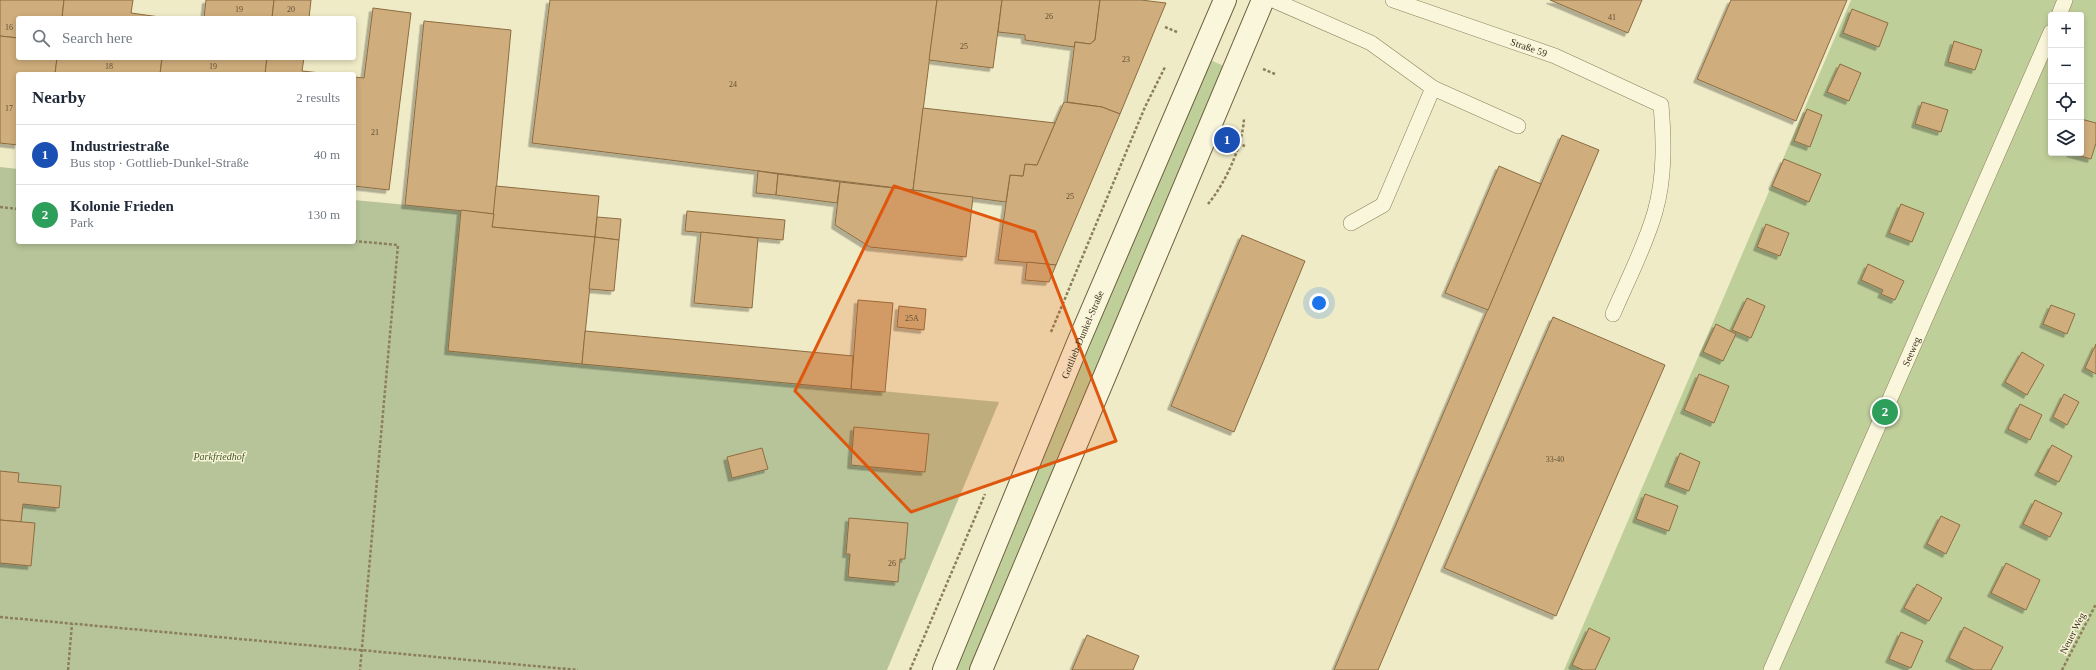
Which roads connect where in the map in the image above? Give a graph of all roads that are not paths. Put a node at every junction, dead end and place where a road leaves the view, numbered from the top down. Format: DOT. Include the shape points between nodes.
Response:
graph roads {
  1 [pos="1225,0"];
  2 [pos="1263,0"];
  3 [pos="1272,0"];
  4 [pos="1393,0"];
  5 [pos="2065,0"];
  6 [pos="2060,12"];
  7 [pos="2048,39"];
  8 [pos="1434,88"];
  9 [pos="1518,126"];
  10 [pos="1351,223"];
  11 [pos="1613,314"];
  12 [pos="944,670"];
  13 [pos="981,670"];
  14 [pos="1771,670"];
  1 -- 12 [label="street, Gottlieb-Dunkel-Straße" via="1080,338"];
  2 -- 13 [label="street"];
  3 -- 8 [label="lane" via="1371,43"];
  4 -- 11 [label="lane, Straße 59" via="1555,56 1660,105 1662,163 1655,212"];
  5 -- 6 [label="lane"];
  7 -- 14 [label="lane, Seeweg"];
  8 -- 9 [label="lane"];
  8 -- 10 [label="lane" via="1383,205"];
}
